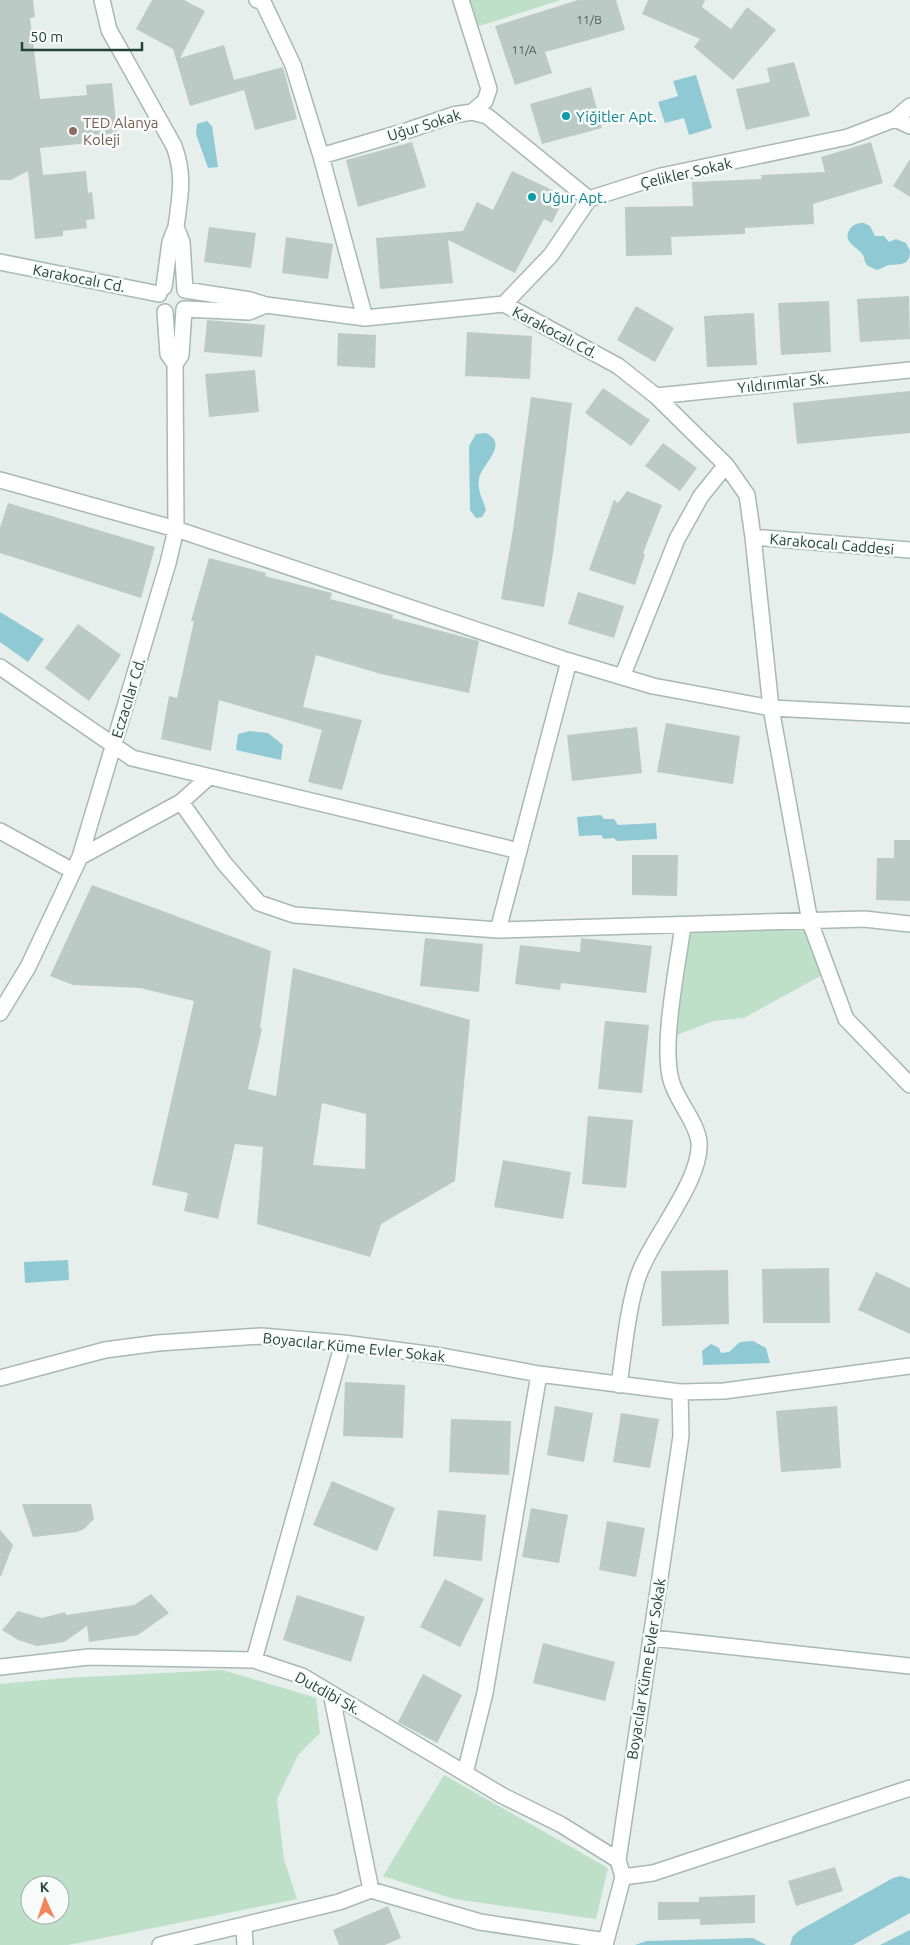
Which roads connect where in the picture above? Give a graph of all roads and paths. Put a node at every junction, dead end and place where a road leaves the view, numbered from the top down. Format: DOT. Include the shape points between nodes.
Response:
graph roads {
  1 [pos="102,0"];
  2 [pos="461,0"];
  3 [pos="263,1"];
  4 [pos="910,106"];
  5 [pos="472,112"];
  6 [pos="895,118"];
  7 [pos="910,126"];
  8 [pos="321,156"];
  9 [pos="589,199"];
  10 [pos="176,227"];
  11 [pos="0,262"];
  12 [pos="161,290"];
  13 [pos="185,290"];
  14 [pos="504,304"];
  15 [pos="266,305"];
  16 [pos="184,308"];
  17 [pos="165,312"];
  18 [pos="365,318"];
  19 [pos="175,364"];
  20 [pos="910,370"];
  21 [pos="656,396"];
  22 [pos="726,465"];
  23 [pos="0,480"];
  24 [pos="176,529"];
  25 [pos="754,537"];
  26 [pos="910,550"];
  27 [pos="569,661"];
  28 [pos="0,667"];
  29 [pos="622,677"];
  30 [pos="771,708"];
  31 [pos="910,714"];
  32 [pos="114,747"];
  33 [pos="209,777"];
  34 [pos="181,802"];
  35 [pos="0,831"];
  36 [pos="519,851"];
  37 [pos="80,856"];
  38 [pos="73,871"];
  39 [pos="810,922"];
  40 [pos="910,924"];
  41 [pos="683,925"];
  42 [pos="498,930"];
  43 [pos="0,1013"];
  44 [pos="910,1085"];
  45 [pos="344,1343"];
  46 [pos="910,1366"];
  47 [pos="539,1374"];
  48 [pos="0,1378"];
  49 [pos="619,1385"];
  50 [pos="680,1392"];
  51 [pos="652,1638"];
  52 [pos="254,1660"];
  53 [pos="910,1666"];
  54 [pos="0,1667"];
  55 [pos="331,1693"];
  56 [pos="465,1773"];
  57 [pos="910,1788"];
  58 [pos="618,1860"];
  59 [pos="623,1876"];
  60 [pos="371,1890"];
  61 [pos="244,1926"];
  62 [pos="605,1943"];
  63 [pos="160,1945"];
  64 [pos="245,1945"];
  1 -- 10 [label="street" via="109,30 174,146 180,163 182,180"];
  2 -- 5 [label="street" via="489,89 485,100"];
  3 -- 8 [label="street" via="293,65"];
  4 -- 6 [label="street, Çelikler Sokak"];
  5 -- 8 [label="street, Uğur Sokak" via="452,115"];
  5 -- 9 [label="street, Uğur Sokak" via="487,116"];
  6 -- 7 [label="street"];
  6 -- 9 [label="street, Çelikler Sokak" via="848,137 661,176"];
  8 -- 18 [label="street"];
  9 -- 14 [label="street" via="551,255"];
  10 -- 12 [label="street"];
  10 -- 13 [label="street" via="182,242"];
  11 -- 12 [label="street, Karakocalı Cd."];
  12 -- 13 [label="street" via="172,284"];
  12 -- 17 [label="street" via="160,306"];
  13 -- 15 [label="street, Karakocalı Cd."];
  13 -- 16 [label="street" via="188,300"];
  14 -- 18 [label="street, Karakocalı Cd."];
  14 -- 21 [label="street, Karakocalı Cd." via="618,366"];
  15 -- 16 [label="street" via="249,312"];
  15 -- 18 [label="street, Karakocalı Cd."];
  16 -- 17 [label="street" via="173,314"];
  16 -- 19 [label="street" via="181,355"];
  17 -- 19 [label="street" via="168,354"];
  19 -- 24 [label="street, Eczacılar Cd."];
  20 -- 21 [label="street, Yıldırımlar Sk."];
  21 -- 22 [label="street, Karakocalı Cd."];
  22 -- 25 [label="street, Karakocalı Cd." via="747,495"];
  22 -- 29 [label="street" via="701,496 677,539"];
  23 -- 24 [label="street"];
  24 -- 27 [label="street"];
  24 -- 32 [label="street, Eczacılar Cd."];
  25 -- 26 [label="street, Karakocalı Caddesi"];
  25 -- 30 [label="street, Karakocalı Cd."];
  27 -- 29 [label="street"];
  27 -- 36 [label="street"];
  28 -- 32 [label="street"];
  29 -- 30 [label="street"];
  30 -- 31 [label="street"];
  30 -- 39 [label="street, Karakocalı Cd."];
  32 -- 33 [label="street" via="132,758"];
  32 -- 37 [label="street, Eczacılar Cd."];
  33 -- 34 [label="street"];
  33 -- 36 [label="street"];
  34 -- 37 [label="street"];
  34 -- 42 [label="street" via="224,863 259,903 294,915"];
  35 -- 38 [label="street"];
  36 -- 42 [label="street"];
  37 -- 38 [label="street, Eczacılar Cd."];
  38 -- 43 [label="street, Eczacılar Cd." via="28,967"];
  39 -- 40 [label="street" via="864,919"];
  39 -- 41 [label="street"];
  39 -- 44 [label="street, Karakocalı Cd." via="846,1019"];
  41 -- 42 [label="street"];
  41 -- 49 [label="street" via="669,1057 671,1080 699,1142 686,1189 648,1254 637,1280"];
  45 -- 47 [label="street, Boyacılar Küme Evler Sokak" via="442,1356"];
  45 -- 48 [label="street, Boyacılar Küme Evler Sokak" via="261,1336 158,1343 105,1350"];
  45 -- 52 [label="street"];
  46 -- 50 [label="street, Boyacılar Küme Evler Sokak" via="724,1391"];
  47 -- 49 [label="street, Boyacılar Küme Evler Sokak"];
  47 -- 56 [label="street" via="485,1693"];
  49 -- 50 [label="street, Boyacılar Küme Evler Sokak"];
  50 -- 51 [label="street, Boyacılar Küme Evler Sokak" via="681,1436"];
  51 -- 53 [label="street"];
  51 -- 58 [label="street, Boyacılar Küme Evler Sokak"];
  52 -- 54 [label="street, Dutdibi Sk." via="89,1657"];
  52 -- 55 [label="street, Dutdibi Sk." via="302,1676"];
  55 -- 56 [label="street, Dutdibi Sk."];
  55 -- 60 [label="street"];
  56 -- 58 [label="street, Dutdibi Sk." via="560,1824"];
  57 -- 59 [label="street" via="653,1873"];
  58 -- 59 [label="street, Boyacılar Küme Evler Sokak"];
  59 -- 62 [label="street"];
  60 -- 61 [label="street" via="339,1902"];
  60 -- 62 [label="street" via="480,1922"];
  61 -- 63 [label="street"];
  61 -- 64 [label="street"];
}
